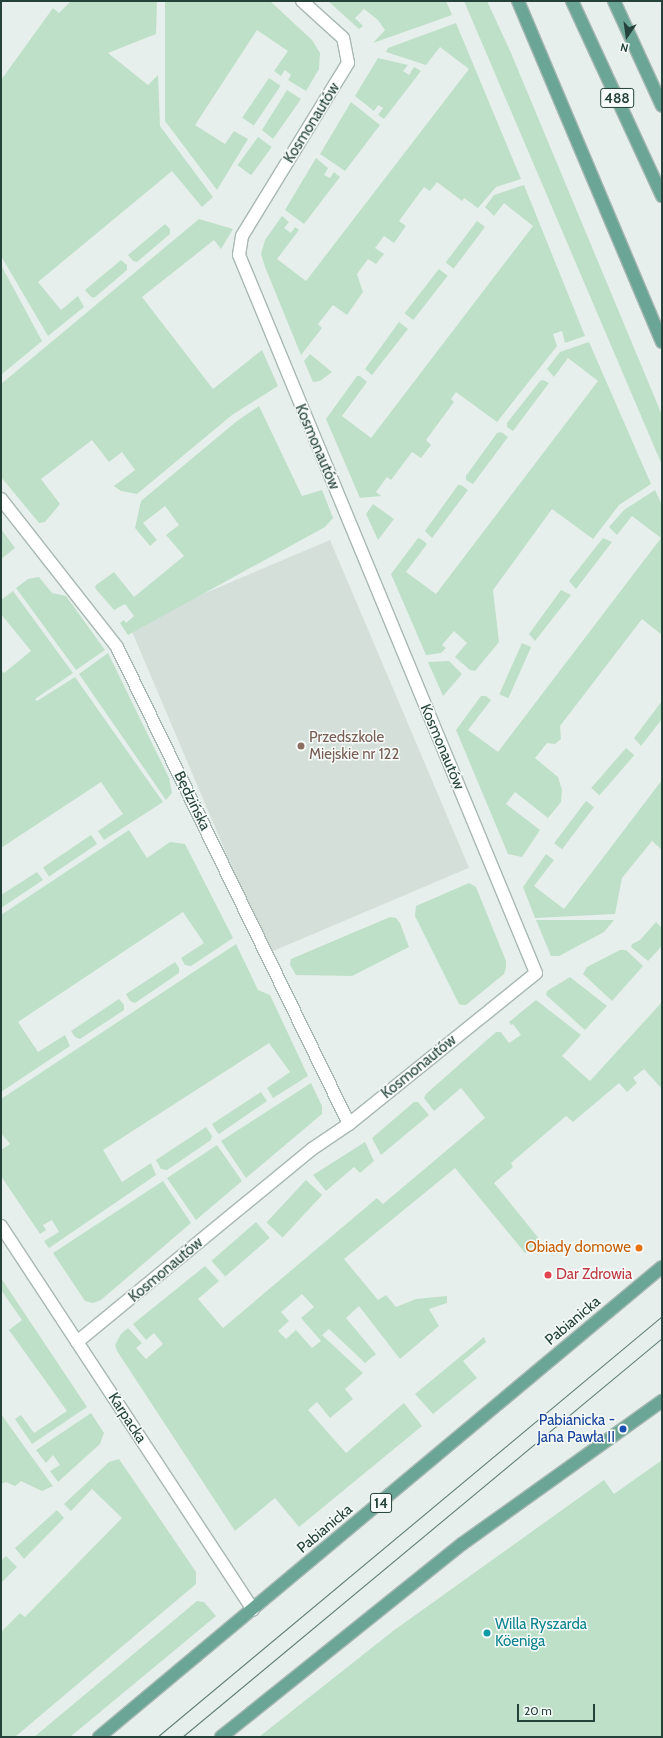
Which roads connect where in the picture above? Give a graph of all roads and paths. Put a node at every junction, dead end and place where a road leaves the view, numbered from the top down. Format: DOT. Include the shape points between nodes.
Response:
graph roads {
  1 [pos="302,1"];
  2 [pos="518,1"];
  3 [pos="572,1"];
  4 [pos="614,1"];
  5 [pos="662,106"];
  6 [pos="662,196"];
  7 [pos="662,342"];
  8 [pos="1,499"];
  9 [pos="349,1124"];
  10 [pos="1,1226"];
  11 [pos="662,1267"];
  12 [pos="77,1342"];
  13 [pos="662,1401"];
  14 [pos="253,1610"];
  15 [pos="99,1737"];
  16 [pos="221,1737"];
  1 -- 9 [label="street, Kosmonautów" via="342,38 348,63 242,236 239,256 536,972"];
  2 -- 7 [label="main road"];
  3 -- 6 [label="main road, 488"];
  4 -- 5 [label="main road, 488"];
  8 -- 9 [label="street, Będzińska" via="117,647"];
  9 -- 12 [label="street, Kosmonautów" via="312,1149"];
  10 -- 12 [label="street, Karpacka"];
  11 -- 14 [label="main road, Pabianicka / 14"];
  12 -- 14 [label="street, Karpacka"];
  13 -- 16 [label="main road" via="462,1544"];
  14 -- 15 [label="main road, Pabianicka / 14"];
}
